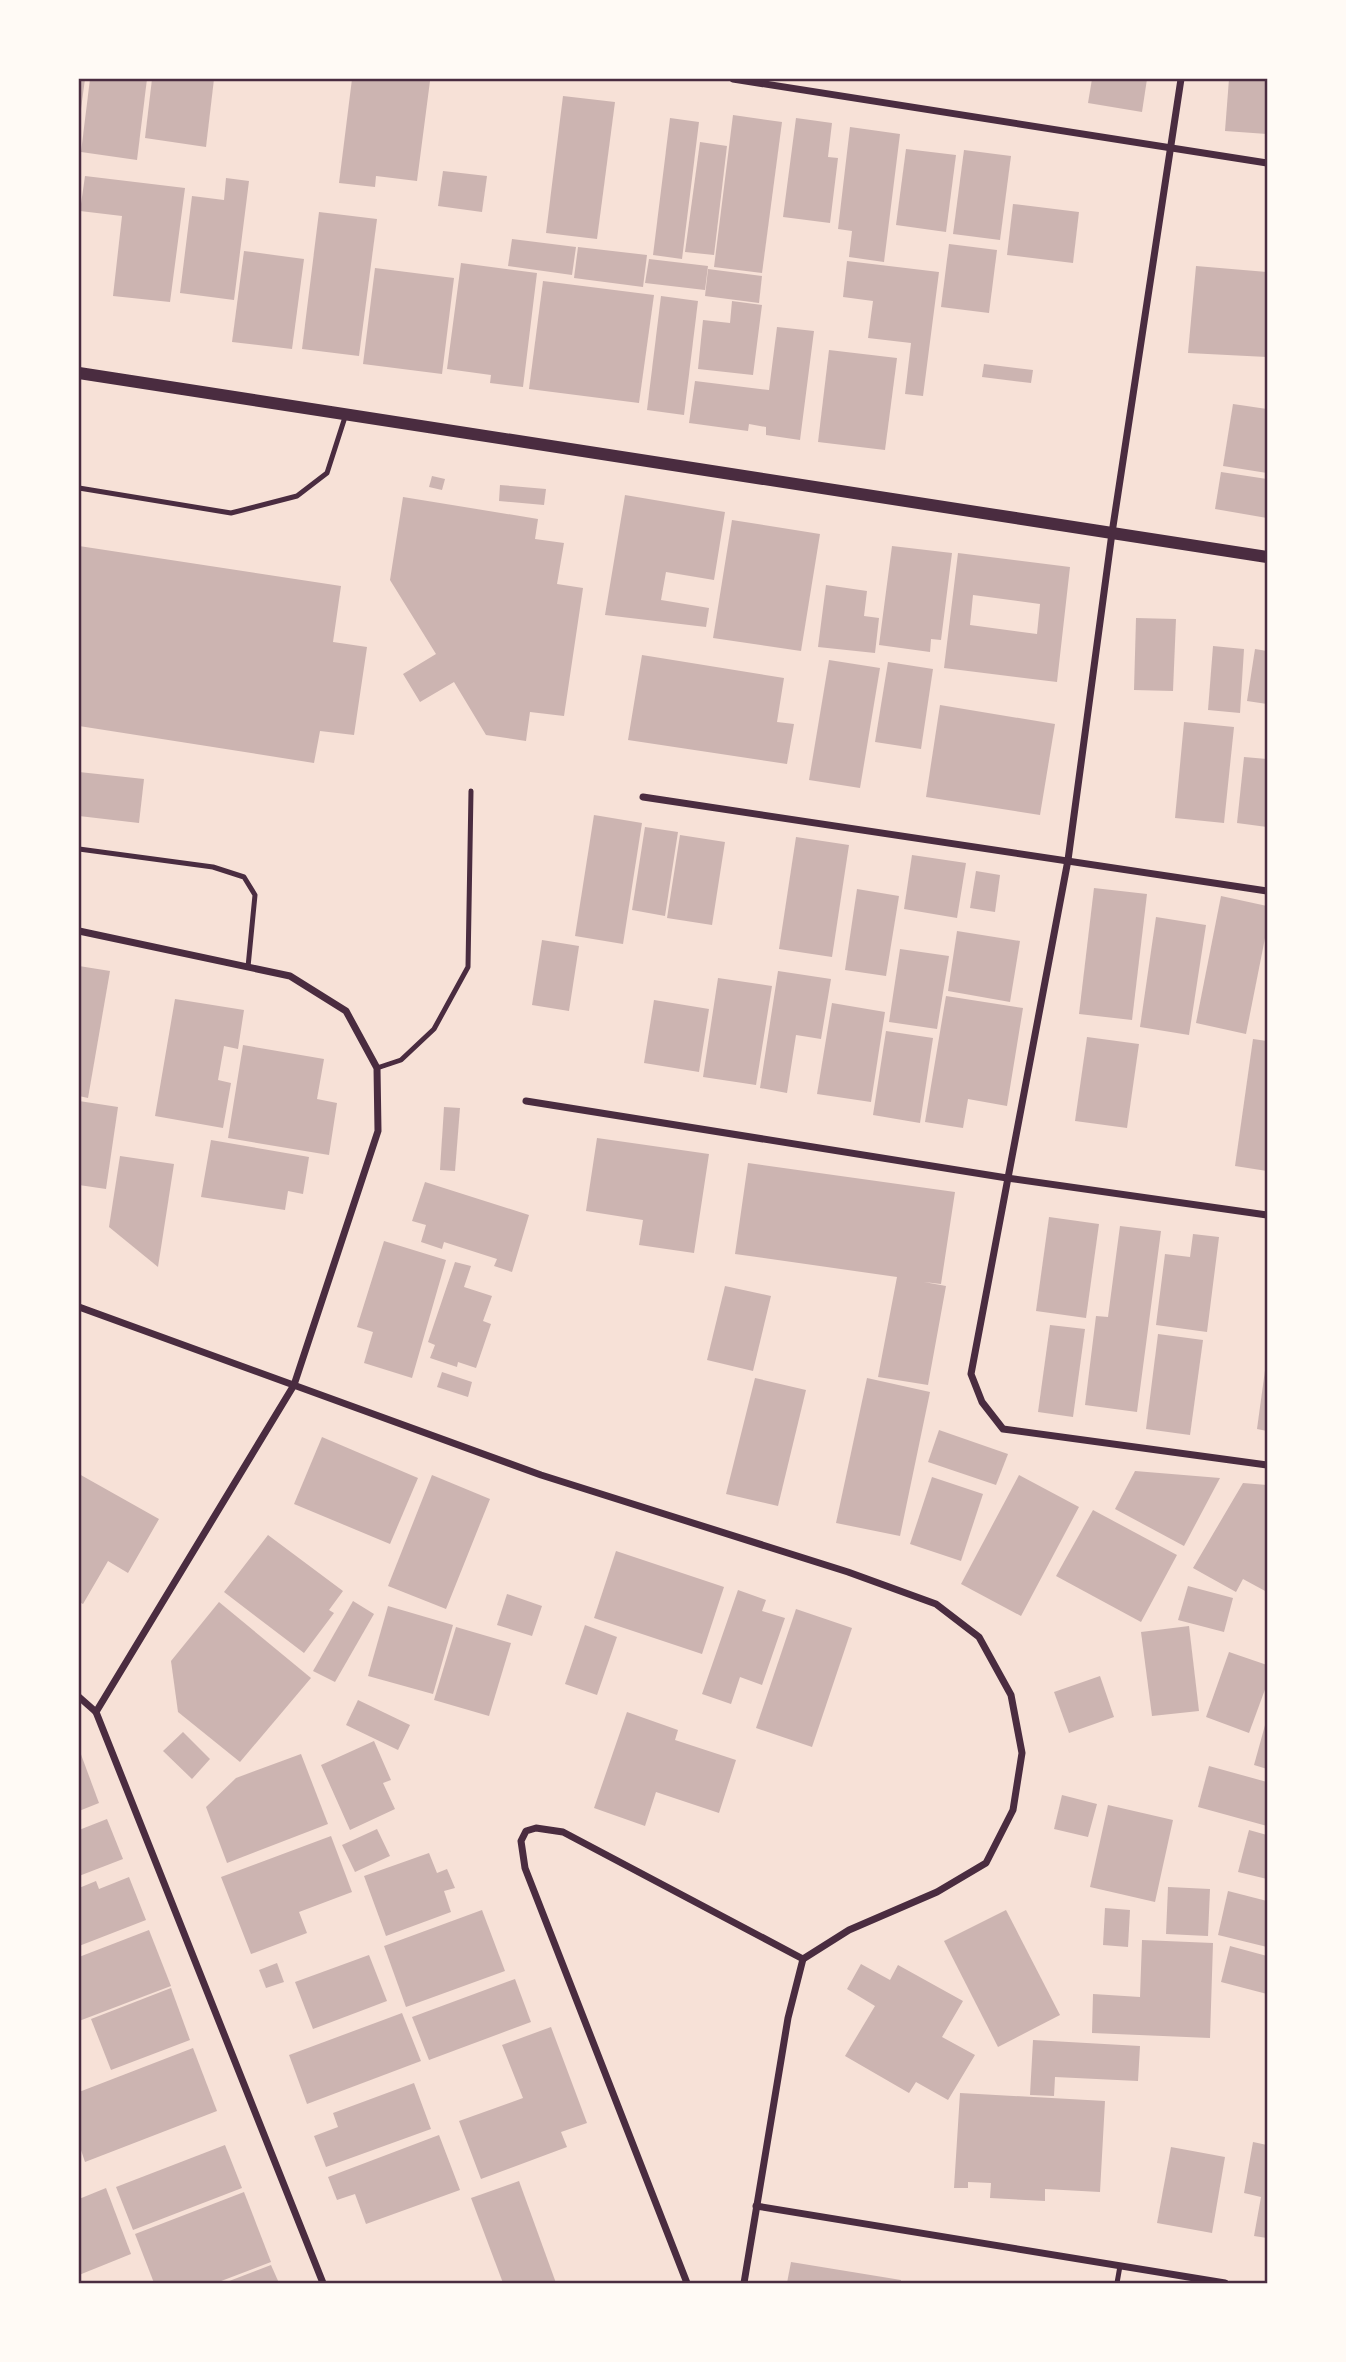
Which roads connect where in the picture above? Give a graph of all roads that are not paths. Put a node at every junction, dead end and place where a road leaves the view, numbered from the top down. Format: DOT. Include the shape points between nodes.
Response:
graph roads {
  1 [pos="733,79"];
  2 [pos="1181,79"];
  3 [pos="1170,148"];
  4 [pos="1267,163"];
  5 [pos="79,373"];
  6 [pos="346,414"];
  7 [pos="79,488"];
  8 [pos="1112,533"];
  9 [pos="1267,557"];
  10 [pos="471,791"];
  11 [pos="643,797"];
  12 [pos="79,849"];
  13 [pos="1068,860"];
  14 [pos="1267,891"];
  15 [pos="79,931"];
  16 [pos="248,967"];
  17 [pos="377,1068"];
  18 [pos="526,1101"];
  19 [pos="1007,1178"];
  20 [pos="1267,1215"];
  21 [pos="79,1307"];
  22 [pos="294,1385"];
  23 [pos="1267,1465"];
  24 [pos="79,1697"];
  25 [pos="96,1712"];
  26 [pos="803,1959"];
  27 [pos="756,2206"];
  28 [pos="1120,2266"];
  29 [pos="323,2283"];
  30 [pos="687,2283"];
  31 [pos="744,2283"];
  32 [pos="1117,2283"];
  33 [pos="1225,2283"];
  1 -- 3 [label="street"];
  2 -- 3 [label="street"];
  3 -- 4 [label="street"];
  3 -- 8 [label="street"];
  5 -- 6 [label="street"];
  6 -- 7 [label="lane" via="327,473 297,496 231,513"];
  6 -- 8 [label="street"];
  8 -- 9 [label="street"];
  8 -- 13 [label="street"];
  10 -- 17 [label="lane" via="468,967 434,1029 401,1060"];
  11 -- 13 [label="street"];
  12 -- 16 [label="lane" via="213,867 244,877 255,895"];
  13 -- 14 [label="street"];
  13 -- 19 [label="street"];
  15 -- 16 [label="street"];
  16 -- 17 [label="street" via="290,976 346,1012"];
  17 -- 22 [label="street" via="378,1131"];
  18 -- 19 [label="street"];
  19 -- 20 [label="street"];
  19 -- 23 [label="street" via="971,1374 982,1402 1003,1429"];
  21 -- 22 [label="street"];
  22 -- 25 [label="street"];
  22 -- 26 [label="street" via="541,1475 923,1599 979,1637 1011,1696 1022,1753 1013,1810 986,1863 937,1892 849,1930"];
  24 -- 25 [label="street"];
  25 -- 29 [label="street"];
  26 -- 27 [label="street" via="788,2018"];
  26 -- 30 [label="street" via="563,1832 536,1828 526,1832 521,1841 525,1868"];
  27 -- 28 [label="street"];
  27 -- 31 [label="street"];
  28 -- 32 [label="lane"];
  28 -- 33 [label="street"];
}
